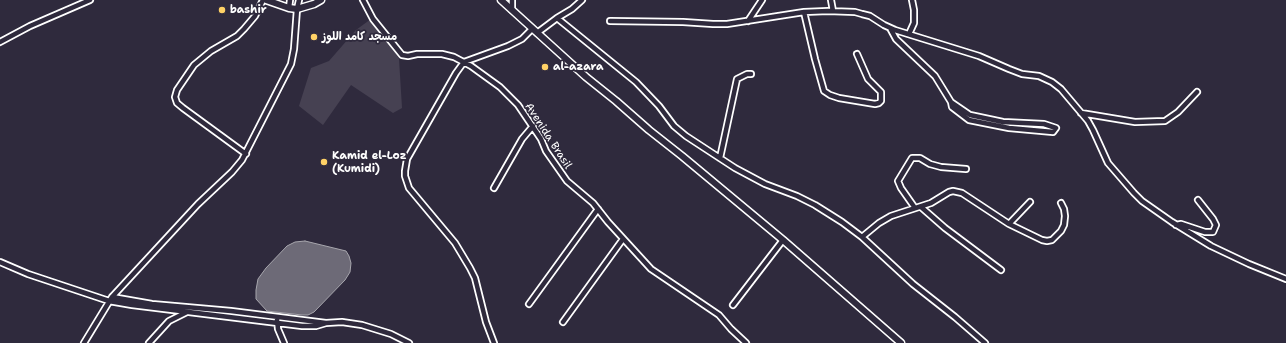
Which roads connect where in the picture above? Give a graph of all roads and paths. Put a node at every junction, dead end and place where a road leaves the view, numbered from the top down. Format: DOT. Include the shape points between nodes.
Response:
graph roads {
  1 [pos="90,0"];
  2 [pos="264,0"];
  3 [pos="290,0"];
  4 [pos="299,0"];
  5 [pos="321,0"];
  6 [pos="363,0"];
  7 [pos="501,0"];
  8 [pos="512,0"];
  9 [pos="582,0"];
  10 [pos="762,0"];
  11 [pos="831,0"];
  12 [pos="912,0"];
  13 [pos="289,8"];
  14 [pos="297,9"];
  15 [pos="512,10"];
  16 [pos="833,11"];
  17 [pos="804,12"];
  18 [pos="557,18"];
  19 [pos="610,21"];
  20 [pos="748,21"];
  21 [pos="890,28"];
  22 [pos="534,31"];
  23 [pos="909,34"];
  24 [pos="0,42"];
  25 [pos="857,54"];
  26 [pos="464,62"];
  27 [pos="751,74"];
  28 [pos="1197,92"];
  29 [pos="951,102"];
  30 [pos="1081,113"];
  31 [pos="533,126"];
  32 [pos="246,154"];
  33 [pos="720,158"];
  34 [pos="966,169"];
  35 [pos="494,188"];
  36 [pos="1198,200"];
  37 [pos="1030,202"];
  38 [pos="1061,204"];
  39 [pos="921,207"];
  40 [pos="915,208"];
  41 [pos="598,209"];
  42 [pos="1009,224"];
  43 [pos="1176,225"];
  44 [pos="862,237"];
  45 [pos="623,239"];
  46 [pos="783,240"];
  47 [pos="0,262"];
  48 [pos="1001,270"];
  49 [pos="1286,279"];
  50 [pos="111,299"];
  51 [pos="529,304"];
  52 [pos="733,305"];
  53 [pos="187,312"];
  54 [pos="231,314"];
  55 [pos="276,320"];
  56 [pos="563,322"];
  57 [pos="84,343"];
  58 [pos="149,343"];
  59 [pos="284,343"];
  60 [pos="409,343"];
  61 [pos="494,343"];
  62 [pos="746,343"];
  63 [pos="902,343"];
  64 [pos="985,343"];
  1 -- 24 [label="street"];
  2 -- 13 [label="main road"];
  2 -- 32 [label="street" via="255,16 240,33 194,65 175,97 183,108"];
  3 -- 13 [label="street"];
  4 -- 14 [label="street"];
  5 -- 14 [label="main road"];
  6 -- 26 [label="street, Avenida Brasil" via="373,18 402,55 442,54"];
  7 -- 15 [label="main road"];
  8 -- 15 [label="street"];
  9 -- 18 [label="street"];
  10 -- 20 [label="street"];
  11 -- 16 [label="street"];
  12 -- 23 [label="street" via="914,23"];
  13 -- 14 [label="main road"];
  14 -- 32 [label="street" via="291,64"];
  15 -- 22 [label="main road"];
  16 -- 17 [label="street"];
  16 -- 21 [label="street" via="870,16"];
  17 -- 20 [label="street"];
  17 -- 25 [label="street" via="824,91 838,98 879,103 881,92 868,79"];
  18 -- 22 [label="street"];
  18 -- 33 [label="street" via="636,82 674,126"];
  19 -- 20 [label="street" via="713,24"];
  21 -- 23 [label="street"];
  21 -- 29 [label="street" via="896,39 935,76"];
  22 -- 26 [label="street" via="522,39"];
  22 -- 46 [label="main road"];
  23 -- 30 [label="street" via="979,56 1022,74 1044,78 1061,89"];
  26 -- 31 [label="street, Avenida Brasil" via="500,87 518,105"];
  26 -- 61 [label="street" via="408,159 405,176 409,188 455,244 470,268"];
  27 -- 33 [label="street" via="737,79"];
  28 -- 30 [label="street" via="1178,112 1165,121 1135,122"];
  29 -- 29 [label="street" via="952,107 969,120 1009,128 1053,132 1056,128 1044,124 1003,122 970,115"];
  30 -- 43 [label="street" via="1093,130 1108,162 1134,193"];
  31 -- 35 [label="street" via="522,139"];
  31 -- 41 [label="street, Avenida Brasil" via="546,151 567,180"];
  32 -- 50 [label="street" via="238,166 198,204"];
  33 -- 44 [label="street" via="764,184 815,205"];
  34 -- 40 [label="street" via="941,167 920,158 912,158 898,181"];
  36 -- 43 [label="street" via="1213,218 1216,225 1213,232"];
  37 -- 42 [label="street"];
  38 -- 42 [label="street" via="1064,209 1064,224 1052,240 1042,240"];
  39 -- 40 [label="street"];
  39 -- 42 [label="street" via="949,192 956,191"];
  39 -- 48 [label="street"];
  40 -- 44 [label="street" via="891,216"];
  41 -- 45 [label="street, Avenida Brasil"];
  41 -- 51 [label="street"];
  43 -- 49 [label="street" via="1227,254"];
  44 -- 64 [label="street" via="913,284"];
  45 -- 56 [label="street"];
  45 -- 62 [label="street, Avenida Brasil" via="651,269 719,316"];
  46 -- 52 [label="street"];
  46 -- 63 [label="main road"];
  47 -- 50 [label="street" via="28,274"];
  50 -- 53 [label="street" via="132,305"];
  50 -- 54 [label="street"];
  50 -- 57 [label="street"];
  53 -- 54 [label="street"];
  53 -- 58 [label="street" via="169,322"];
  54 -- 55 [label="street"];
  55 -- 59 [label="street"];
  55 -- 60 [label="street" via="342,322 369,326"];
}
